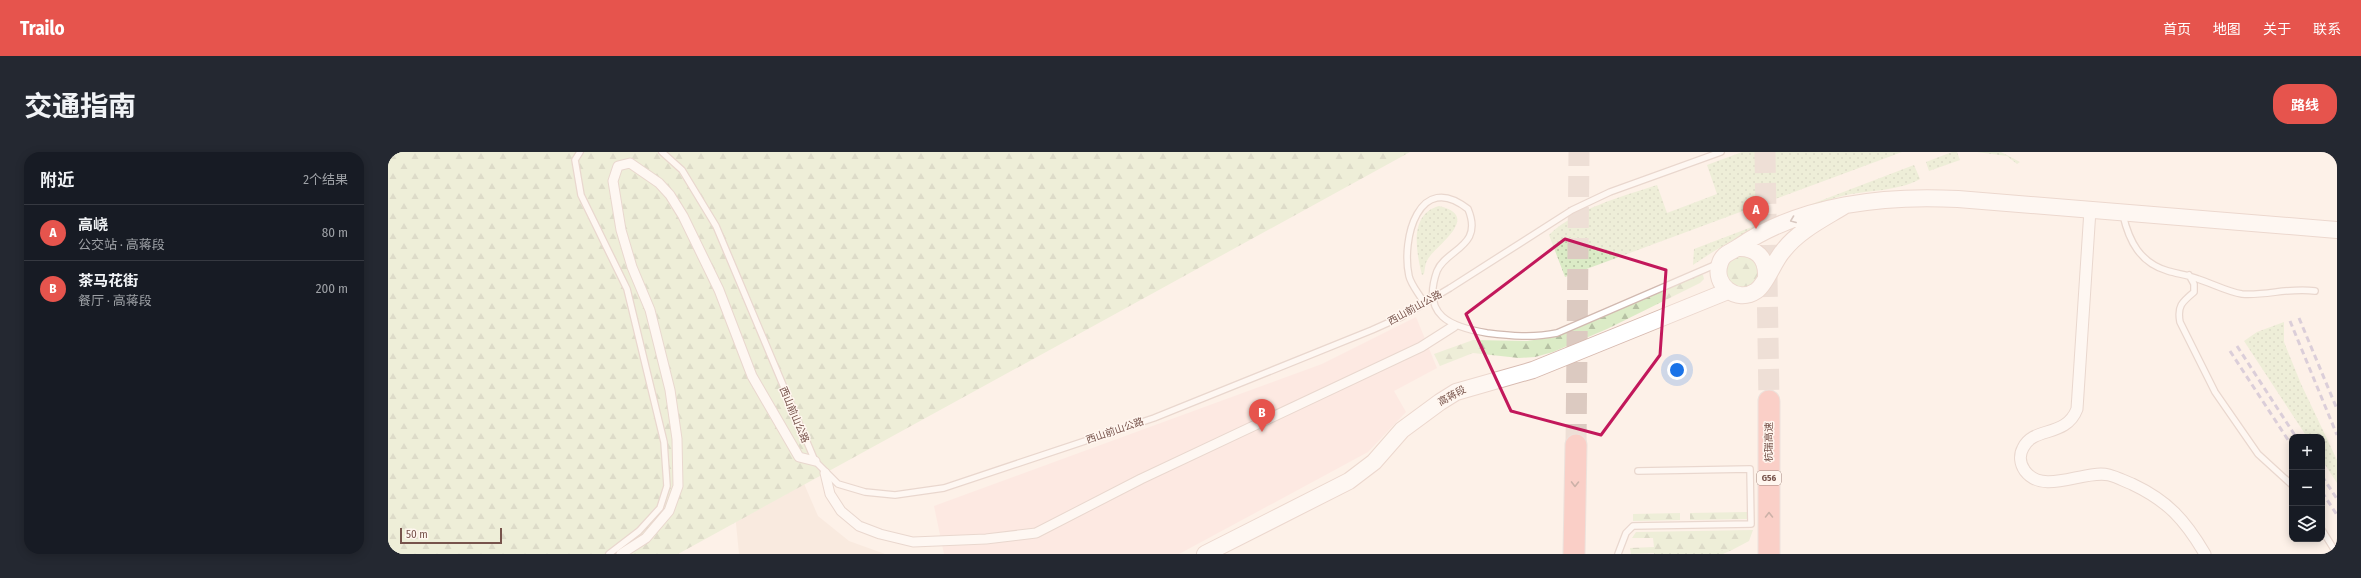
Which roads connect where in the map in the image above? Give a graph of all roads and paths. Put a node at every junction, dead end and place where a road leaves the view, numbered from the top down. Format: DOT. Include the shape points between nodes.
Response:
graph roads {
  1 [pos="580,152"];
  2 [pos="662,152"];
  3 [pos="1721,152"];
  4 [pos="1844,206"];
  5 [pos="2090,210"];
  6 [pos="2122,212"];
  7 [pos="2337,230"];
  8 [pos="1738,248"];
  9 [pos="1720,262"];
  10 [pos="2189,276"];
  11 [pos="1766,277"];
  12 [pos="1728,291"];
  13 [pos="2315,291"];
  14 [pos="1426,302"];
  15 [pos="1454,326"];
  16 [pos="1769,401"];
  17 [pos="1576,445"];
  18 [pos="815,461"];
  19 [pos="1638,471"];
  20 [pos="825,473"];
  21 [pos="2289,482"];
  22 [pos="2325,535"];
  23 [pos="609,554"];
  24 [pos="621,554"];
  25 [pos="1205,554"];
  26 [pos="1574,554"];
  27 [pos="1618,554"];
  28 [pos="1769,554"];
  29 [pos="2205,554"];
  30 [pos="2337,554"];
  1 -- 23 [label="lane" via="576,160 581,195 629,296 664,442 667,486 660,508 639,531"];
  2 -- 18 [label="lane, 西山前山公路" via="682,170 716,226"];
  3 -- 14 [label="lane, 西山前山公路, bridge" via="1610,192 1572,210"];
  4 -- 5 [label="main road" via="1884,199 1930,197"];
  4 -- 8 [label="main road, one-way" via="1801,217 1765,231"];
  4 -- 11 [label="main road" via="1816,222 1794,239 1783,250"];
  5 -- 6 [label="main road"];
  5 -- 29 [label="street" via="2077,409 2063,427 2028,440 2020,457 2022,467 2028,475 2048,481 2108,474 2141,489 2159,499 2180,516"];
  6 -- 7 [label="main road"];
  6 -- 10 [label="lane" via="2128,236 2139,252 2152,264"];
  8 -- 9 [label="main road" via="1730,251"];
  8 -- 11 [label="main road" via="1753,250 1759,254 1764,261"];
  9 -- 12 [label="main road" via="1719,278"];
  9 -- 15 [label="lane" via="1557,333 1512,336"];
  10 -- 13 [label="lane" via="2241,294 2302,289"];
  10 -- 21 [label="lane" via="2194,284 2194,292 2182,301 2178,310 2180,322 2215,392 2258,454"];
  11 -- 12 [label="main road" via="1758,290 1751,294 1735,294"];
  12 -- 25 [label="main road, 高蒋段" via="1533,370 1456,392 1402,430 1374,462 1349,481"];
  14 -- 15 [label="lane" via="1409,278 1407,264 1411,225 1422,206 1432,199 1443,197 1454,200 1468,209 1472,226 1463,245 1437,270 1434,294 1439,313"];
  14 -- 20 [label="lane, 西山前山公路" via="1372,330 1154,418 944,488 895,495 874,494 838,484"];
  15 -- 20 [label="street" via="1421,347 1141,478 1036,533 986,539 913,542 880,534 859,526 841,511 830,494"];
  28 -- 16 [label="highway, 杭瑞高速 / G56, one-way"];
  17 -- 26 [label="highway, one-way"];
  18 -- 20 [label="lane, 西山前山公路"];
  18 -- 24 [label="street" via="799,457 752,376 719,290 670,195 659,183 630,163 618,166 613,181 616,203 632,267 650,310 670,390 677,440 678,486 670,512 646,538"];
  19 -- 27 [label="lane" via="1750,470 1751,524 1633,526 1626,533"];
  22 -- 30 [label="lane"];
}
